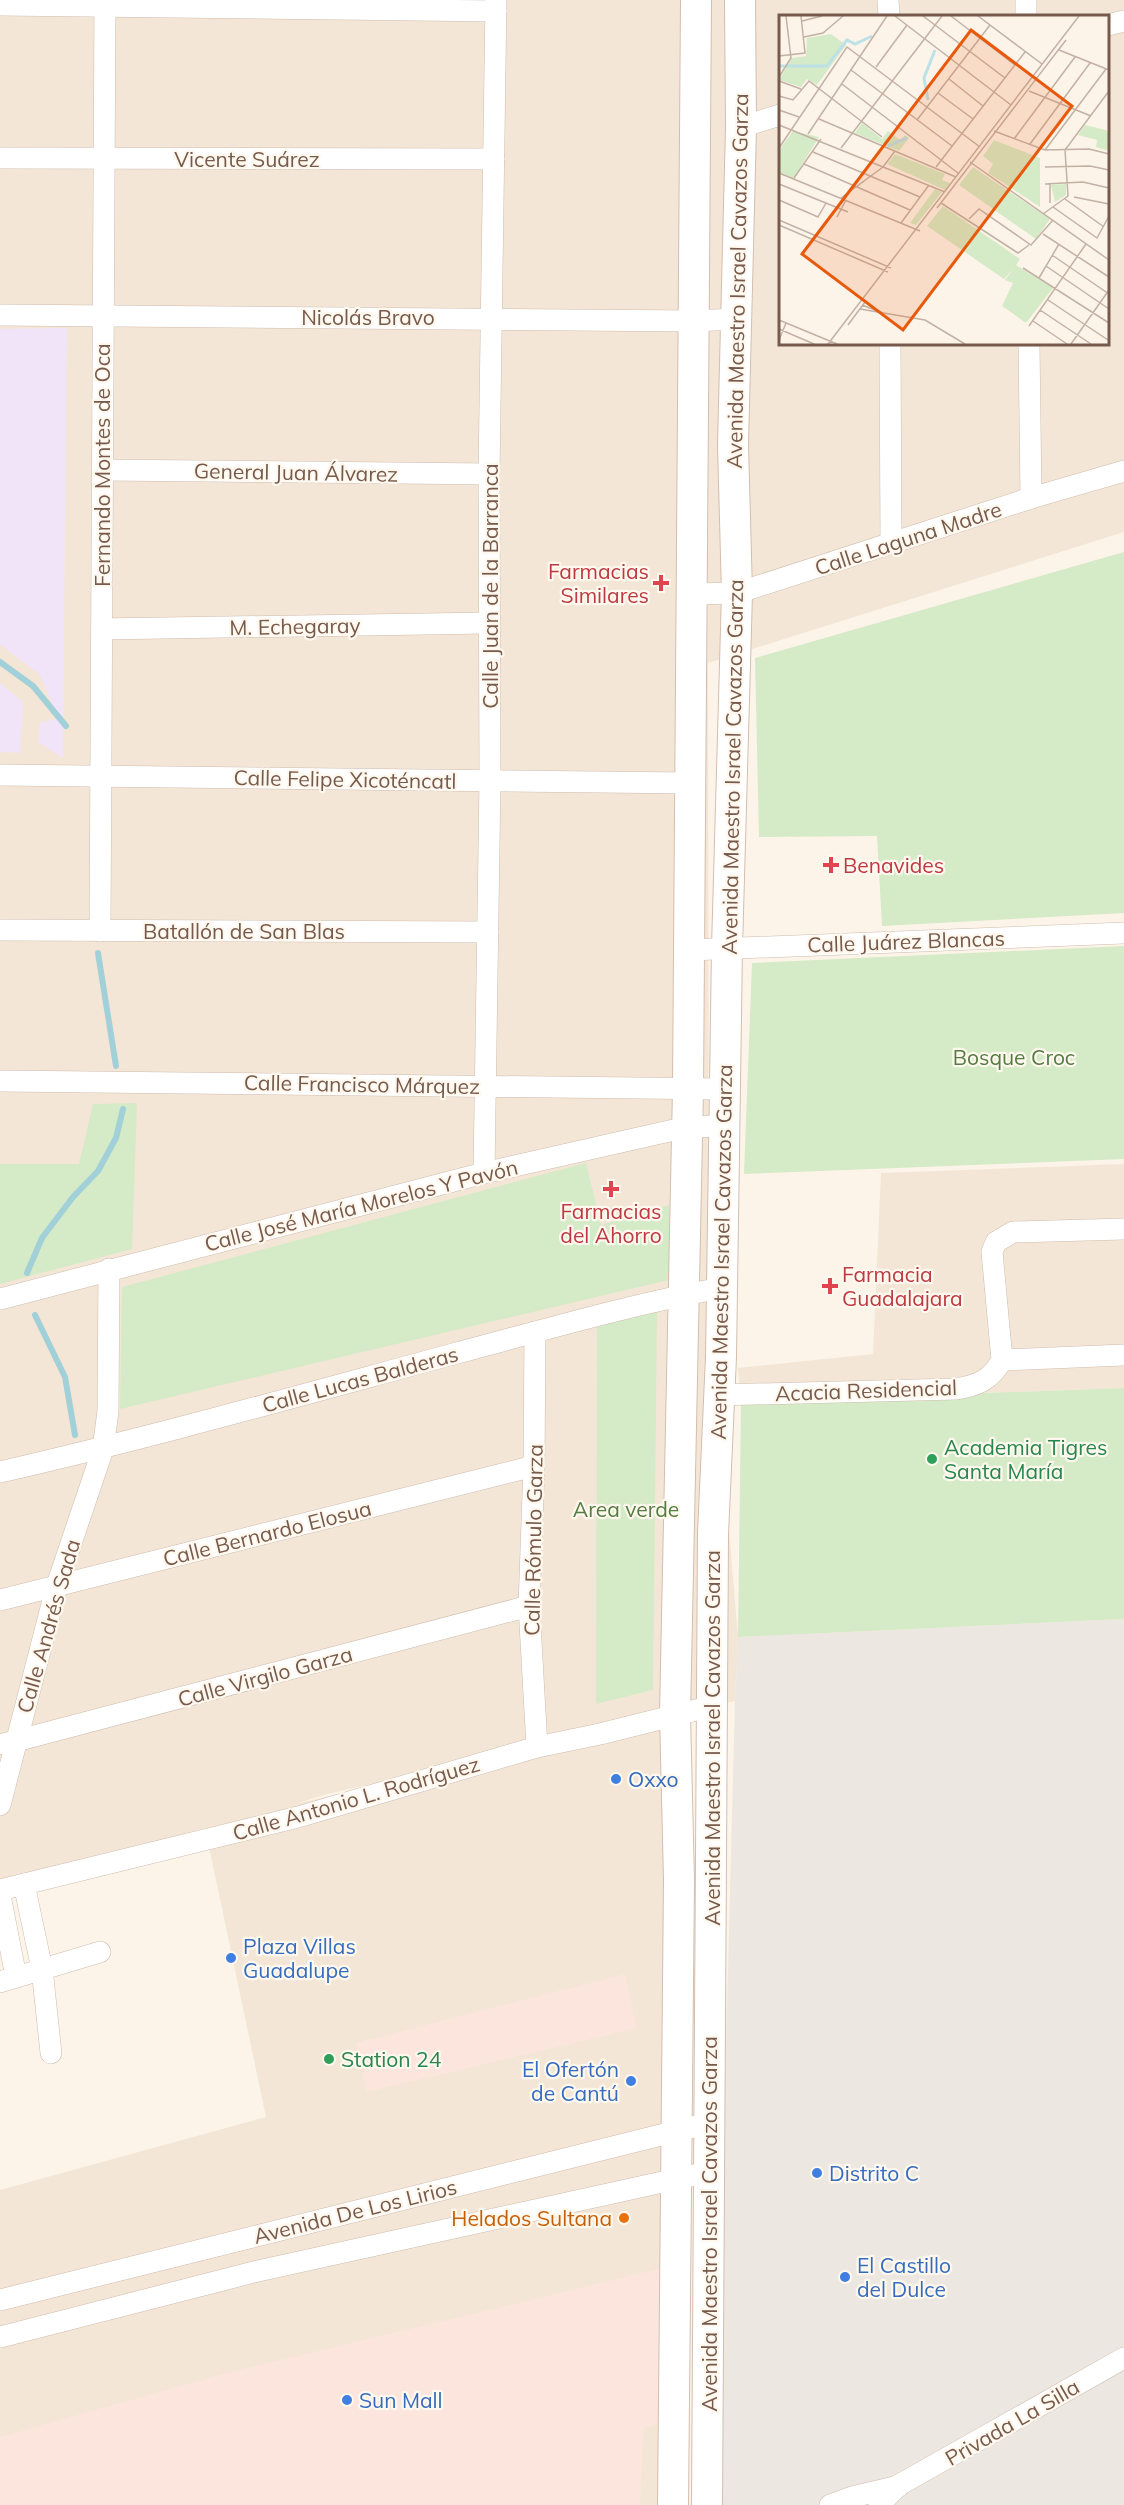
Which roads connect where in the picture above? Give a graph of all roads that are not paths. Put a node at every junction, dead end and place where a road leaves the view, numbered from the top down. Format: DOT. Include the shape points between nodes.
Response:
graph roads {
  1 [pos="696,0"];
  2 [pos="740,0"];
  3 [pos="888,0"];
  4 [pos="105,3"];
  5 [pos="0,5"];
  6 [pos="496,5"];
  7 [pos="889,15"];
  8 [pos="1124,21"];
  9 [pos="1109,25"];
  10 [pos="779,115"];
  11 [pos="741,126"];
  12 [pos="0,158"];
  13 [pos="105,158"];
  14 [pos="494,159"];
  15 [pos="0,315"];
  16 [pos="102,316"];
  17 [pos="491,318"];
  18 [pos="736,319"];
  19 [pos="694,321"];
  20 [pos="890,345"];
  21 [pos="1029,345"];
  22 [pos="103,470"];
  23 [pos="1124,471"];
  24 [pos="489,474"];
  25 [pos="1031,498"];
  26 [pos="891,543"];
  27 [pos="737,593"];
  28 [pos="691,594"];
  29 [pos="488,623"];
  30 [pos="102,629"];
  31 [pos="0,775"];
  32 [pos="100,776"];
  33 [pos="490,781"];
  34 [pos="690,783"];
  35 [pos="0,930"];
  36 [pos="100,931"];
  37 [pos="488,932"];
  38 [pos="1124,933"];
  39 [pos="727,948"];
  40 [pos="689,950"];
  41 [pos="0,1081"];
  42 [pos="484,1085"];
  43 [pos="688,1089"];
  44 [pos="725,1089"];
  45 [pos="724,1126"];
  46 [pos="687,1127"];
  47 [pos="484,1173"];
  48 [pos="1124,1229"];
  49 [pos="109,1269"];
  50 [pos="721,1288"];
  51 [pos="682,1295"];
  52 [pos="0,1299"];
  53 [pos="535,1332"];
  54 [pos="1124,1355"];
  55 [pos="1002,1360"];
  56 [pos="718,1395"];
  57 [pos="103,1449"];
  58 [pos="534,1466"];
  59 [pos="0,1472"];
  60 [pos="57,1585"];
  61 [pos="0,1600"];
  62 [pos="529,1606"];
  63 [pos="712,1706"];
  64 [pos="675,1714"];
  65 [pos="7,1743"];
  66 [pos="537,1747"];
  67 [pos="0,1805"];
  68 [pos="24,1884"];
  69 [pos="0,1890"];
  70 [pos="0,1895"];
  71 [pos="100,1952"];
  72 [pos="42,1969"];
  73 [pos="8,1979"];
  74 [pos="51,2053"];
  75 [pos="710,2123"];
  76 [pos="676,2130"];
  77 [pos="708,2172"];
  78 [pos="677,2179"];
  79 [pos="250,2237"];
  80 [pos="258,2271"];
  81 [pos="0,2300"];
  82 [pos="0,2337"];
  83 [pos="1124,2358"];
  84 [pos="899,2485"];
  85 [pos="673,2505"];
  86 [pos="707,2505"];
  87 [pos="830,2505"];
  88 [pos="879,2505"];
  1 -- 19 [label="main road, Avenida Maestro Israel Cavazos Garza"];
  2 -- 11 [label="main road, Avenida Maestro Israel Cavazos Garza"];
  3 -- 7 [label="street"];
  4 -- 5 [label="street"];
  4 -- 6 [label="street"];
  4 -- 13 [label="street, Fernando Montes de Oca"];
  6 -- 14 [label="street, Calle Juan de la Barranca"];
  8 -- 9 [label="street"];
  10 -- 11 [label="street"];
  11 -- 18 [label="main road, Avenida Maestro Israel Cavazos Garza"];
  12 -- 13 [label="street, Vicente Suárez"];
  13 -- 14 [label="street, Vicente Suárez"];
  13 -- 16 [label="street, Fernando Montes de Oca"];
  14 -- 17 [label="street, Calle Juan de la Barranca"];
  15 -- 16 [label="street, Nicolás Bravo"];
  16 -- 17 [label="street, Nicolás Bravo"];
  16 -- 22 [label="street, Fernando Montes de Oca"];
  17 -- 19 [label="street, Nicolás Bravo"];
  17 -- 24 [label="street, Calle Juan de la Barranca"];
  18 -- 19 [label="street, Nicolás Bravo"];
  18 -- 27 [label="main road, Avenida Maestro Israel Cavazos Garza" via="733,445"];
  19 -- 28 [label="main road, Avenida Maestro Israel Cavazos Garza"];
  20 -- 26 [label="street"];
  21 -- 25 [label="street"];
  22 -- 24 [label="street, General Juan Álvarez"];
  22 -- 30 [label="street, Fernando Montes de Oca"];
  23 -- 25 [label="street, Calle Laguna Madre"];
  24 -- 29 [label="street, Calle Juan de la Barranca"];
  25 -- 26 [label="street, Calle Laguna Madre"];
  26 -- 27 [label="street, Calle Laguna Madre"];
  27 -- 28 [label="street, Calle Laguna Madre"];
  27 -- 39 [label="main road, Avenida Maestro Israel Cavazos Garza"];
  28 -- 34 [label="main road, Avenida Maestro Israel Cavazos Garza"];
  29 -- 30 [label="street, M. Echegaray"];
  29 -- 33 [label="street, Calle Juan de la Barranca"];
  30 -- 32 [label="street, Fernando Montes de Oca"];
  31 -- 32 [label="street, Calle Felipe Xicoténcatl"];
  32 -- 33 [label="street, Calle Felipe Xicoténcatl"];
  32 -- 36 [label="street, Fernando Montes de Oca"];
  33 -- 34 [label="street, Calle Felipe Xicoténcatl"];
  33 -- 37 [label="street, Calle Juan de la Barranca"];
  34 -- 40 [label="main road, Avenida Maestro Israel Cavazos Garza"];
  35 -- 36 [label="street, Batallón de San Blas"];
  36 -- 37 [label="street, Batallón de San Blas"];
  37 -- 42 [label="street, Calle Juan de la Barranca"];
  38 -- 39 [label="street, Calle Juárez Blancas"];
  39 -- 40 [label="street, Calle Juárez Blancas"];
  39 -- 44 [label="main road, Avenida Maestro Israel Cavazos Garza"];
  40 -- 43 [label="main road, Avenida Maestro Israel Cavazos Garza"];
  41 -- 42 [label="street, Calle Francisco Márquez"];
  42 -- 43 [label="street, Calle Francisco Márquez"];
  42 -- 47 [label="street, Calle Juan de la Barranca"];
  43 -- 44 [label="street, Calle Francisco Márquez"];
  43 -- 46 [label="main road, Avenida Maestro Israel Cavazos Garza"];
  44 -- 45 [label="main road, Avenida Maestro Israel Cavazos Garza"];
  45 -- 46 [label="street, Calle José María Morelos Y Pavón"];
  45 -- 50 [label="main road, Avenida Maestro Israel Cavazos Garza"];
  46 -- 47 [label="street, Calle José María Morelos Y Pavón"];
  46 -- 51 [label="main road, Avenida Maestro Israel Cavazos Garza"];
  47 -- 49 [label="street, Calle José María Morelos Y Pavón"];
  48 -- 55 [label="street" via="1013,1232 998,1239 992,1252"];
  49 -- 52 [label="street, Calle José María Morelos Y Pavón"];
  49 -- 57 [label="street, Calle Andrés Sada" via="109,1400"];
  50 -- 51 [label="street, Calle Lucas Balderas"];
  50 -- 56 [label="main road, Avenida Maestro Israel Cavazos Garza"];
  51 -- 53 [label="street, Calle Lucas Balderas"];
  51 -- 64 [label="main road, Avenida Maestro Israel Cavazos Garza"];
  53 -- 57 [label="street, Calle Lucas Balderas"];
  53 -- 58 [label="street, Calle Rómulo Garza"];
  54 -- 55 [label="street"];
  55 -- 56 [label="street, Acacia Residencial" via="986,1380 955,1389"];
  56 -- 63 [label="main road, Avenida Maestro Israel Cavazos Garza"];
  57 -- 59 [label="street, Calle Lucas Balderas"];
  57 -- 60 [label="street, Calle Andrés Sada"];
  58 -- 60 [label="street, Calle Bernardo Elosua"];
  58 -- 62 [label="street, Calle Rómulo Garza"];
  60 -- 61 [label="street, Calle Bernardo Elosua"];
  60 -- 65 [label="street, Calle Andrés Sada"];
  62 -- 65 [label="street, Calle Virgilo Garza"];
  62 -- 66 [label="street, Calle Rómulo Garza"];
  63 -- 64 [label="street, Calle Antonio L. Rodríguez"];
  63 -- 75 [label="main road, Avenida Maestro Israel Cavazos Garza"];
  64 -- 66 [label="street, Calle Antonio L. Rodríguez"];
  64 -- 76 [label="main road, Avenida Maestro Israel Cavazos Garza" via="679,1880"];
  65 -- 67 [label="street, Calle Andrés Sada"];
  66 -- 68 [label="street, Calle Antonio L. Rodríguez" via="298,1817"];
  68 -- 69 [label="street, Calle Antonio L. Rodríguez"];
  68 -- 72 [label="street"];
  70 -- 73 [label="street"];
  71 -- 72 [label="street"];
  72 -- 73 [label="street"];
  72 -- 74 [label="street"];
  75 -- 76 [label="street, Avenida De Los Lirios"];
  75 -- 77 [label="main road, Avenida Maestro Israel Cavazos Garza"];
  76 -- 78 [label="main road, Avenida Maestro Israel Cavazos Garza"];
  76 -- 79 [label="street, Avenida De Los Lirios"];
  77 -- 78 [label="street, Avenida De Los Lirios"];
  77 -- 86 [label="main road, Avenida Maestro Israel Cavazos Garza"];
  78 -- 80 [label="street, Avenida De Los Lirios"];
  78 -- 85 [label="main road, Avenida Maestro Israel Cavazos Garza"];
  79 -- 80 [label="street"];
  79 -- 81 [label="street, Avenida De Los Lirios"];
  80 -- 82 [label="street, Avenida De Los Lirios"];
  83 -- 84 [label="street, Privada La Silla"];
  84 -- 87 [label="street, Privada La Silla"];
  84 -- 88 [label="street, Privada La Silla"];
}
